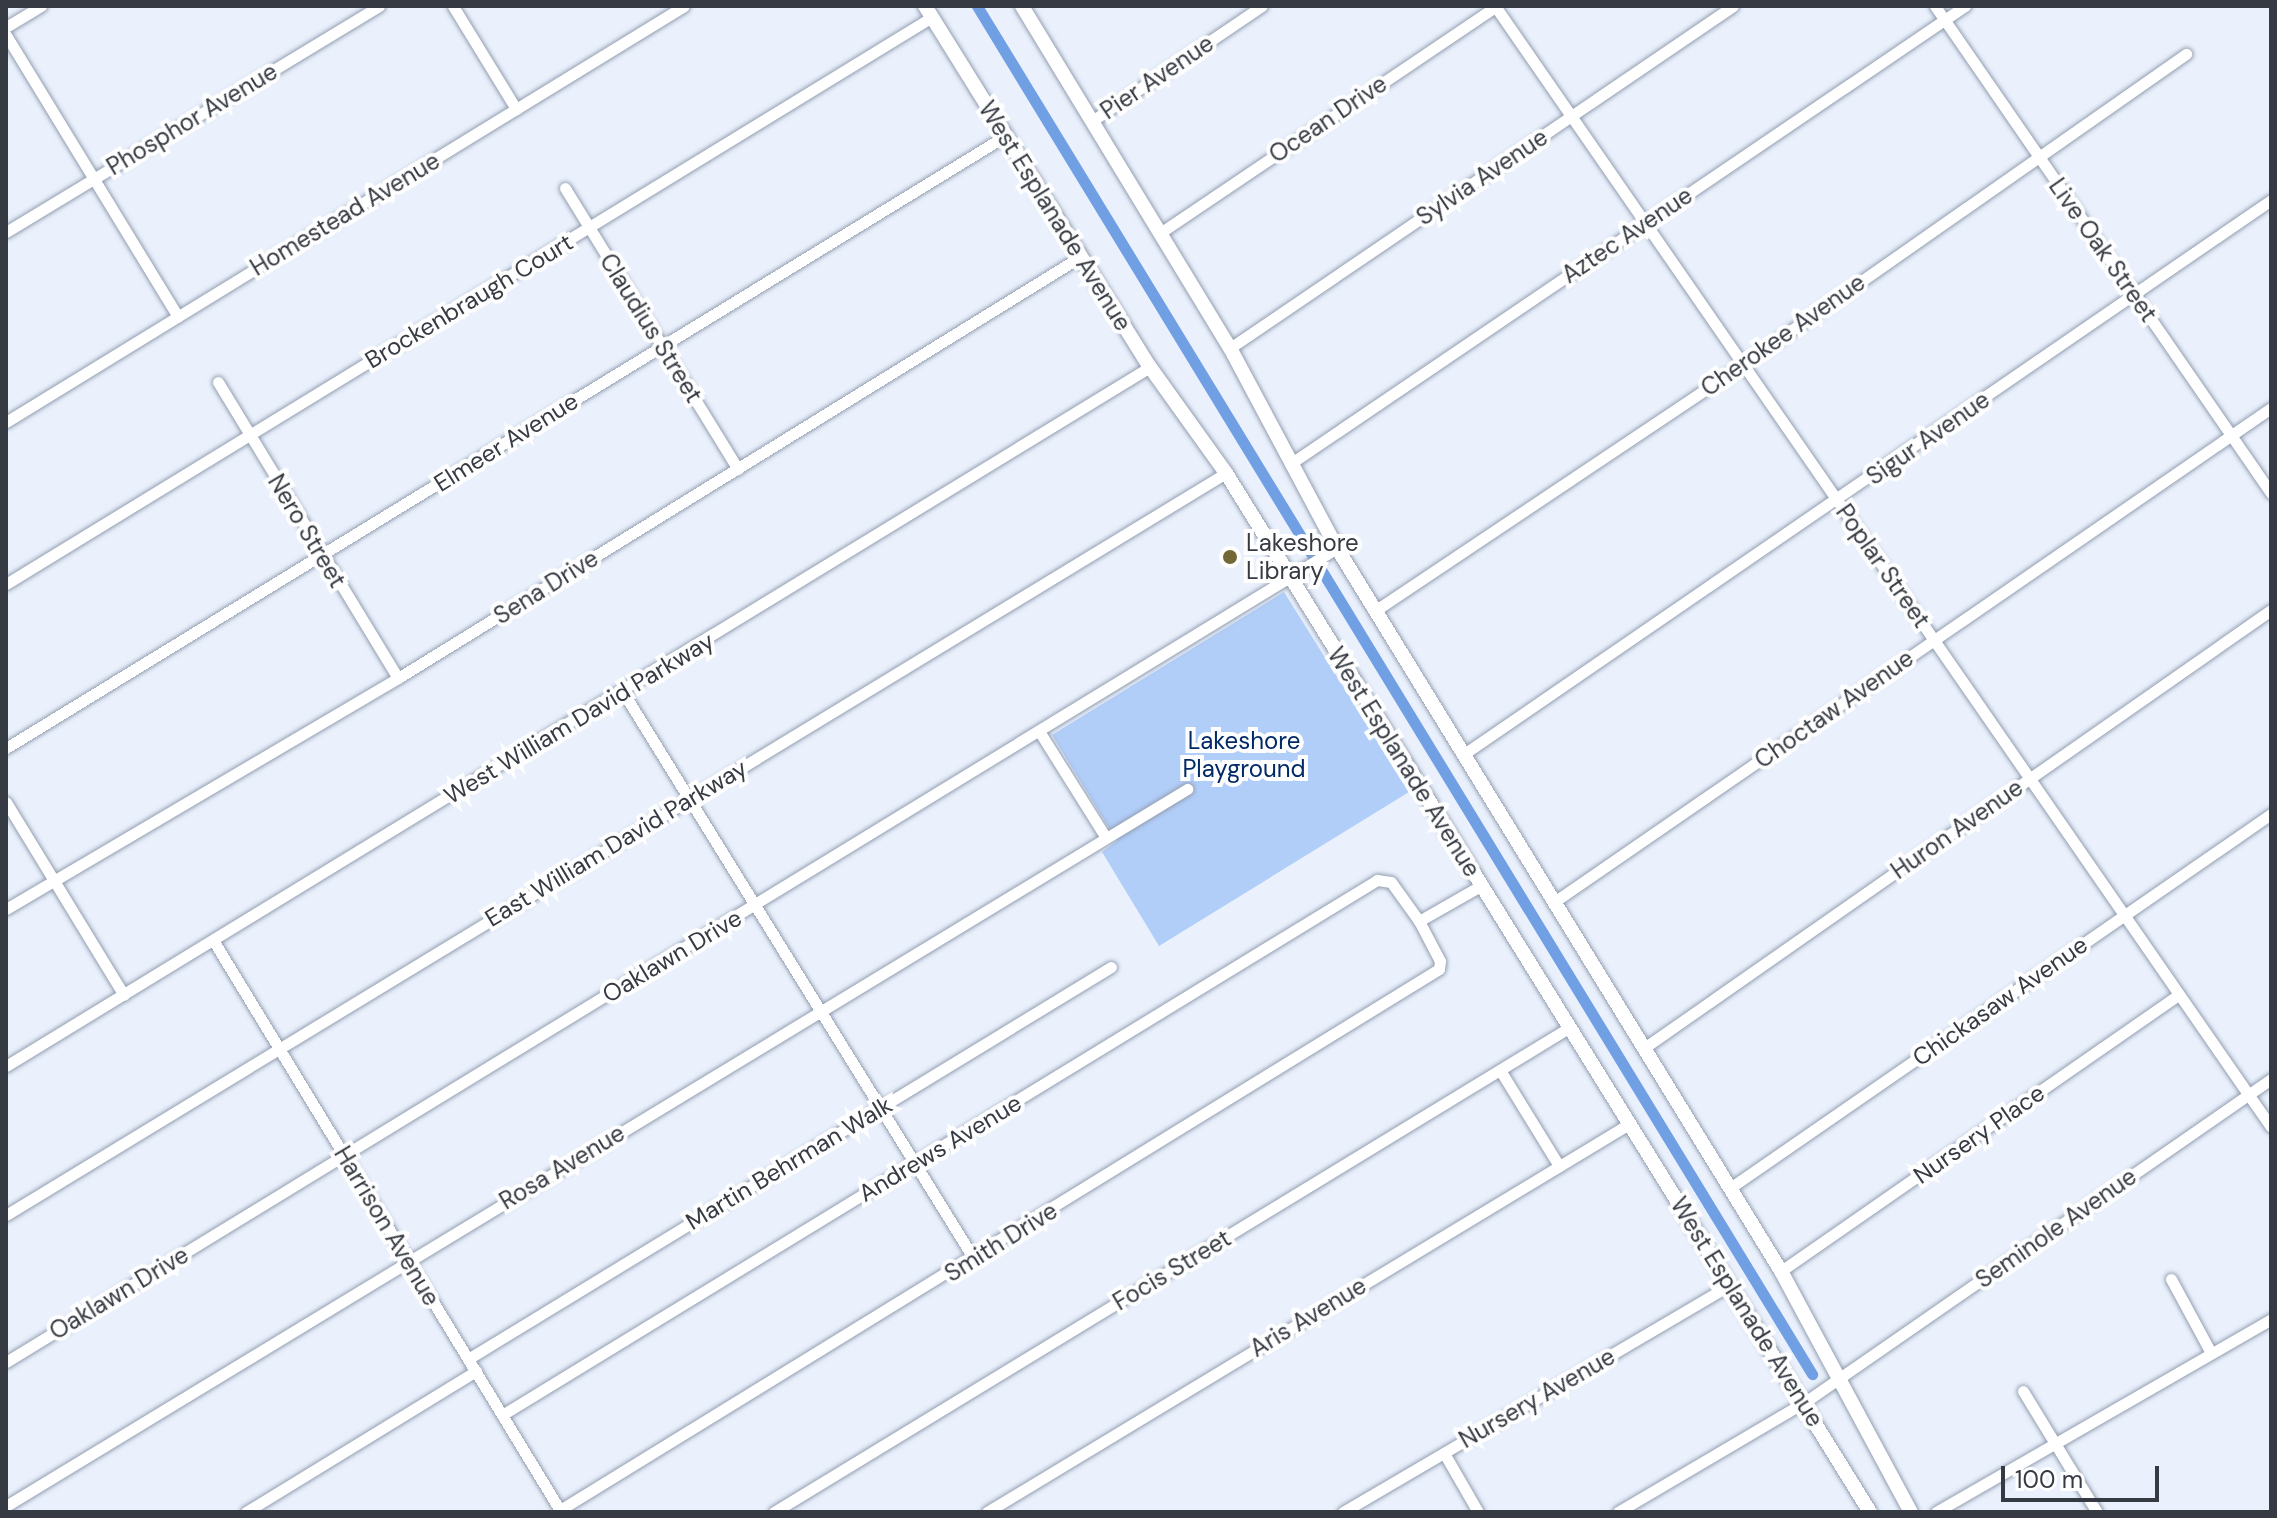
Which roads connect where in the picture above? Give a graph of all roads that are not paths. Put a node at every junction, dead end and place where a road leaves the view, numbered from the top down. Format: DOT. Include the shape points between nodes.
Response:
graph roads {
  1 [pos="41,6"];
  2 [pos="379,6"];
  3 [pos="453,6"];
  4 [pos="684,6"];
  5 [pos="1023,6"];
  6 [pos="1262,6"];
  7 [pos="1496,6"];
  8 [pos="1733,6"];
  9 [pos="1935,6"];
  10 [pos="1965,6"];
  11 [pos="928,12"];
  12 [pos="1944,20"];
  13 [pos="6,27"];
  14 [pos="6,35"];
  15 [pos="2186,54"];
  16 [pos="516,109"];
  17 [pos="1571,117"];
  18 [pos="1092,121"];
  19 [pos="1005,136"];
  20 [pos="2038,156"];
  21 [pos="93,179"];
  22 [pos="565,188"];
  23 [pos="2271,200"];
  24 [pos="1645,223"];
  25 [pos="590,229"];
  26 [pos="6,232"];
  27 [pos="1160,233"];
  28 [pos="1080,257"];
  29 [pos="2134,295"];
  30 [pos="178,317"];
  31 [pos="662,346"];
  32 [pos="1230,348"];
  33 [pos="1743,364"];
  34 [pos="1150,367"];
  35 [pos="218,382"];
  36 [pos="2271,408"];
  37 [pos="6,422"];
  38 [pos="249,434"];
  39 [pos="2231,435"];
  40 [pos="1290,464"];
  41 [pos="738,469"];
  42 [pos="1226,473"];
  43 [pos="2271,493"];
  44 [pos="1837,500"];
  45 [pos="1333,550"];
  46 [pos="322,556"];
  47 [pos="1296,574"];
  48 [pos="6,584"];
  49 [pos="1376,610"];
  50 [pos="2271,610"];
  51 [pos="1934,640"];
  52 [pos="398,678"];
  53 [pos="623,692"];
  54 [pos="1039,731"];
  55 [pos="6,748"];
  56 [pos="1464,754"];
  57 [pos="2030,778"];
  58 [pos="1187,789"];
  59 [pos="689,798"];
  60 [pos="6,802"];
  61 [pos="2271,814"];
  62 [pos="1106,838"];
  63 [pos="53,881"];
  64 [pos="1482,885"];
  65 [pos="1554,902"];
  66 [pos="756,905"];
  67 [pos="6,909"];
  68 [pos="2123,916"];
  69 [pos="1419,921"];
  70 [pos="213,940"];
  71 [pos="1111,967"];
  72 [pos="124,995"];
  73 [pos="2177,996"];
  74 [pos="821,1009"];
  75 [pos="1570,1027"];
  76 [pos="279,1048"];
  77 [pos="1644,1048"];
  78 [pos="6,1066"];
  79 [pos="1500,1070"];
  80 [pos="2271,1079"];
  81 [pos="2248,1095"];
  82 [pos="880,1107"];
  83 [pos="1629,1124"];
  84 [pos="2271,1127"];
  85 [pos="344,1156"];
  86 [pos="915,1163"];
  87 [pos="1559,1166"];
  88 [pos="1730,1188"];
  89 [pos="6,1215"];
  90 [pos="974,1259"];
  91 [pos="409,1261"];
  92 [pos="1781,1271"];
  93 [pos="2171,1279"];
  94 [pos="1730,1285"];
  95 [pos="2271,1319"];
  96 [pos="2211,1353"];
  97 [pos="468,1359"];
  98 [pos="6,1362"];
  99 [pos="476,1371"];
  100 [pos="1842,1377"];
  101 [pos="2023,1391"];
  102 [pos="1805,1402"];
  103 [pos="502,1415"];
  104 [pos="2056,1443"];
  105 [pos="1444,1453"];
  106 [pos="6,1506"];
  107 [pos="561,1511"];
  108 [pos="246,1512"];
  109 [pos="774,1512"];
  110 [pos="987,1512"];
  111 [pos="1343,1512"];
  112 [pos="1478,1512"];
  113 [pos="1618,1512"];
  114 [pos="1870,1512"];
  115 [pos="1911,1512"];
  116 [pos="1936,1512"];
  117 [pos="2097,1512"];
  1 -- 13 [label="street"];
  2 -- 21 [label="street, Phosphor Avenue"];
  3 -- 16 [label="street"];
  4 -- 16 [label="street, Homestead Avenue"];
  5 -- 18 [label="main road, West Esplanade Avenue"];
  6 -- 18 [label="street, Pier Avenue"];
  7 -- 17 [label="street, Poplar Street"];
  7 -- 27 [label="street, Ocean Drive"];
  8 -- 17 [label="street, Sylvia Avenue"];
  9 -- 12 [label="street, Live Oak Street"];
  10 -- 12 [label="street, Aztec Avenue"];
  11 -- 19 [label="main road, West Esplanade Avenue"];
  11 -- 25 [label="street, Brockenbraugh Court"];
  12 -- 20 [label="street, Live Oak Street"];
  12 -- 24 [label="street, Aztec Avenue"];
  14 -- 21 [label="street"];
  15 -- 20 [label="street, Cherokee Avenue"];
  16 -- 30 [label="street, Homestead Avenue"];
  17 -- 24 [label="street, Poplar Street"];
  17 -- 32 [label="street, Sylvia Avenue"];
  18 -- 27 [label="main road, West Esplanade Avenue"];
  19 -- 28 [label="main road, West Esplanade Avenue"];
  19 -- 31 [label="street, Elmeer Avenue"];
  20 -- 29 [label="street, Live Oak Street"];
  20 -- 33 [label="street, Cherokee Avenue"];
  21 -- 26 [label="street, Phosphor Avenue"];
  21 -- 30 [label="street"];
  22 -- 25 [label="street, Claudius Street"];
  23 -- 29 [label="street, Sigur Avenue"];
  24 -- 33 [label="street, Poplar Street"];
  24 -- 40 [label="street, Aztec Avenue"];
  25 -- 31 [label="street, Claudius Street"];
  25 -- 38 [label="street, Brockenbraugh Court"];
  27 -- 32 [label="main road, West Esplanade Avenue"];
  28 -- 34 [label="main road, West Esplanade Avenue"];
  28 -- 41 [label="street, Sena Drive"];
  29 -- 39 [label="street, Live Oak Street"];
  29 -- 44 [label="street, Sigur Avenue"];
  30 -- 37 [label="street, Homestead Avenue"];
  31 -- 41 [label="street, Claudius Street"];
  31 -- 46 [label="street, Elmeer Avenue"];
  32 -- 40 [label="main road, West Esplanade Avenue"];
  33 -- 44 [label="street, Poplar Street"];
  33 -- 49 [label="street, Cherokee Avenue"];
  34 -- 42 [label="main road, West Esplanade Avenue"];
  34 -- 53 [label="street, West William David Parkway"];
  35 -- 38 [label="street, Nero Street"];
  36 -- 39 [label="street, Choctaw Avenue"];
  38 -- 46 [label="street, Nero Street"];
  38 -- 48 [label="street, Brockenbraugh Court"];
  39 -- 43 [label="street, Live Oak Street"];
  39 -- 51 [label="street, Choctaw Avenue"];
  40 -- 45 [label="main road, West Esplanade Avenue"];
  41 -- 52 [label="street, Sena Drive"];
  42 -- 47 [label="main road, West Esplanade Avenue"];
  42 -- 59 [label="street, East William David Parkway"];
  44 -- 51 [label="street, Poplar Street"];
  44 -- 56 [label="street, Sigur Avenue"];
  45 -- 47 [label="street, Oaklawn Drive"];
  45 -- 49 [label="main road, West Esplanade Avenue"];
  46 -- 52 [label="street, Nero Street"];
  46 -- 55 [label="street, Elmeer Avenue"];
  47 -- 54 [label="street, Oaklawn Drive"];
  47 -- 64 [label="main road, West Esplanade Avenue"];
  49 -- 56 [label="main road, West Esplanade Avenue"];
  50 -- 57 [label="street, Huron Avenue"];
  51 -- 57 [label="street, Poplar Street"];
  51 -- 65 [label="street, Choctaw Avenue"];
  52 -- 63 [label="street, Sena Drive"];
  53 -- 59 [label="street"];
  53 -- 70 [label="street, West William David Parkway"];
  54 -- 62 [label="street"];
  54 -- 66 [label="street, Oaklawn Drive"];
  56 -- 65 [label="main road, West Esplanade Avenue"];
  57 -- 68 [label="street, Poplar Street"];
  57 -- 77 [label="street, Huron Avenue"];
  58 -- 62 [label="street, Rosa Avenue"];
  59 -- 66 [label="street"];
  59 -- 76 [label="street, East William David Parkway"];
  60 -- 63 [label="street"];
  61 -- 68 [label="street, Chickasaw Avenue"];
  62 -- 74 [label="street, Rosa Avenue"];
  63 -- 67 [label="street, Sena Drive"];
  63 -- 72 [label="street"];
  64 -- 69 [label="street"];
  64 -- 75 [label="main road, West Esplanade Avenue"];
  65 -- 77 [label="main road, West Esplanade Avenue"];
  66 -- 74 [label="street"];
  66 -- 85 [label="street, Oaklawn Drive"];
  68 -- 73 [label="street, Poplar Street"];
  68 -- 88 [label="street, Chickasaw Avenue"];
  69 -- 86 [label="street, Andrews Avenue" via="1391,882 1377,880"];
  69 -- 90 [label="street, Smith Drive" via="1439,969"];
  70 -- 72 [label="street, West William David Parkway"];
  70 -- 76 [label="street, Harrison Avenue"];
  71 -- 82 [label="street, Martin Behrman Walk"];
  72 -- 78 [label="street, West William David Parkway"];
  73 -- 81 [label="street, Poplar Street"];
  73 -- 92 [label="street, Nursery Place"];
  74 -- 82 [label="street"];
  74 -- 91 [label="street, Rosa Avenue"];
  75 -- 79 [label="street, Focis Street"];
  75 -- 83 [label="main road, West Esplanade Avenue"];
  76 -- 85 [label="street, Harrison Avenue"];
  76 -- 89 [label="street, East William David Parkway"];
  77 -- 88 [label="main road, West Esplanade Avenue"];
  79 -- 87 [label="street"];
  79 -- 109 [label="street, Focis Street"];
  80 -- 81 [label="street, Seminole Avenue"];
  81 -- 84 [label="street, Poplar Street"];
  81 -- 100 [label="street, Seminole Avenue"];
  82 -- 86 [label="street"];
  82 -- 97 [label="street, Martin Behrman Walk"];
  83 -- 87 [label="street, Aris Avenue"];
  83 -- 94 [label="main road, West Esplanade Avenue"];
  85 -- 91 [label="street, Harrison Avenue"];
  85 -- 98 [label="street, Oaklawn Drive"];
  86 -- 90 [label="street"];
  86 -- 103 [label="street, Andrews Avenue"];
  87 -- 110 [label="street, Aris Avenue"];
  88 -- 92 [label="main road, West Esplanade Avenue"];
  90 -- 107 [label="street, Smith Drive"];
  91 -- 97 [label="street, Harrison Avenue"];
  91 -- 106 [label="street, Rosa Avenue"];
  92 -- 100 [label="main road, West Esplanade Avenue"];
  93 -- 96 [label="street"];
  94 -- 102 [label="main road, West Esplanade Avenue"];
  94 -- 105 [label="street, Nursery Avenue"];
  95 -- 96 [label="street"];
  96 -- 104 [label="street"];
  97 -- 99 [label="street, Harrison Avenue"];
  99 -- 103 [label="street, Harrison Avenue"];
  99 -- 108 [label="street"];
  100 -- 102 [label="street, Seminole Avenue"];
  100 -- 115 [label="main road, West Esplanade Avenue"];
  101 -- 104 [label="street"];
  102 -- 113 [label="street, Seminole Avenue"];
  102 -- 114 [label="main road, West Esplanade Avenue"];
  103 -- 107 [label="street, Harrison Avenue"];
  104 -- 116 [label="street"];
  104 -- 117 [label="street"];
  105 -- 111 [label="street, Nursery Avenue"];
  105 -- 112 [label="street"];
}
